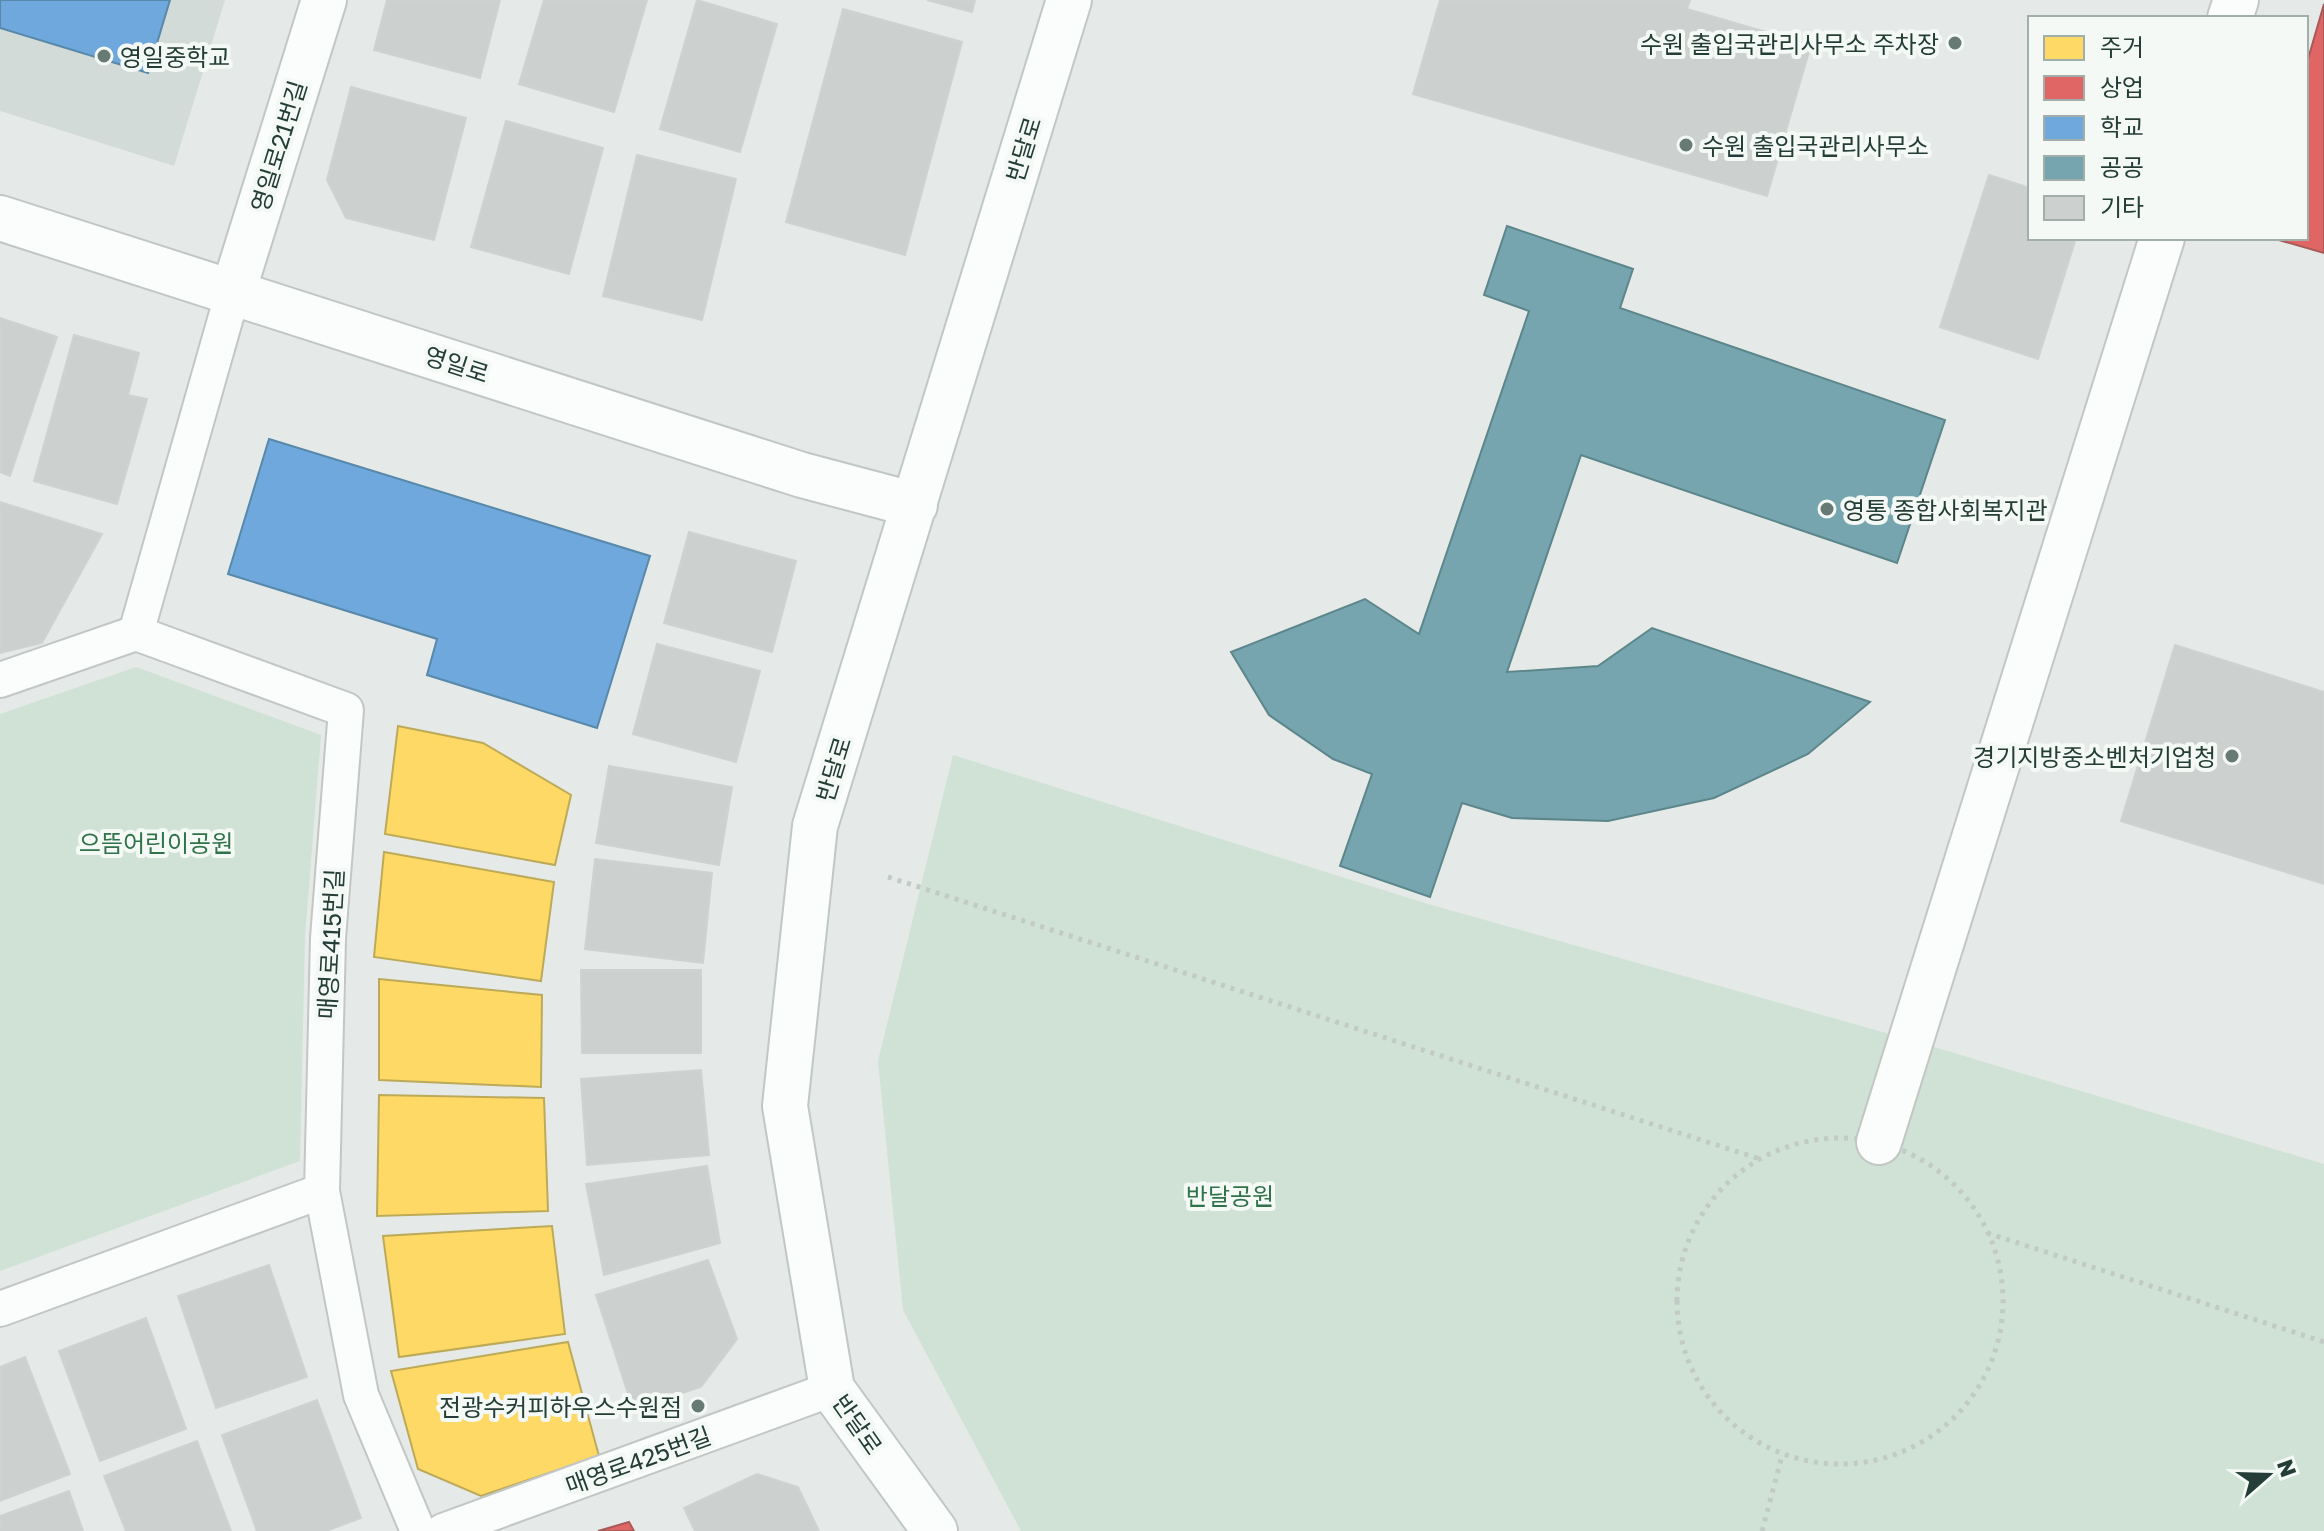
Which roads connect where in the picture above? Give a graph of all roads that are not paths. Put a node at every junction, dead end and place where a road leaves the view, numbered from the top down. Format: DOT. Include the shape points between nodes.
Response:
graph roads {
  1 [pos="324,0"];
  2 [pos="1069,0"];
  3 [pos="0,218"];
  4 [pos="2161,240"];
  5 [pos="233,292"];
  6 [pos="915,505"];
  7 [pos="136,633"];
  8 [pos="0,680"];
  9 [pos="1879,1142"];
  10 [pos="322,1191"];
  11 [pos="0,1309"];
  12 [pos="832,1389"];
  13 [pos="418,1531"];
  14 [pos="443,1531"];
  15 [pos="935,1531"];
  1 -- 5 [label="street, 영일로21번길"];
  2 -- 6 [label="street, 반달로"];
  3 -- 5 [label="street, 영일로"];
  4 -- 9 [label="street"];
  5 -- 6 [label="street, 영일로" via="802,475"];
  5 -- 7 [label="lane"];
  6 -- 12 [label="street, 반달로" via="815,826 785,1106"];
  7 -- 8 [label="lane"];
  7 -- 10 [label="lane, 매영로415번길" via="346,710 328,938"];
  10 -- 11 [label="lane"];
  10 -- 13 [label="lane, 매영로415번길" via="361,1395"];
  12 -- 14 [label="lane, 매영로425번길"];
  12 -- 15 [label="street, 반달로"];
}
